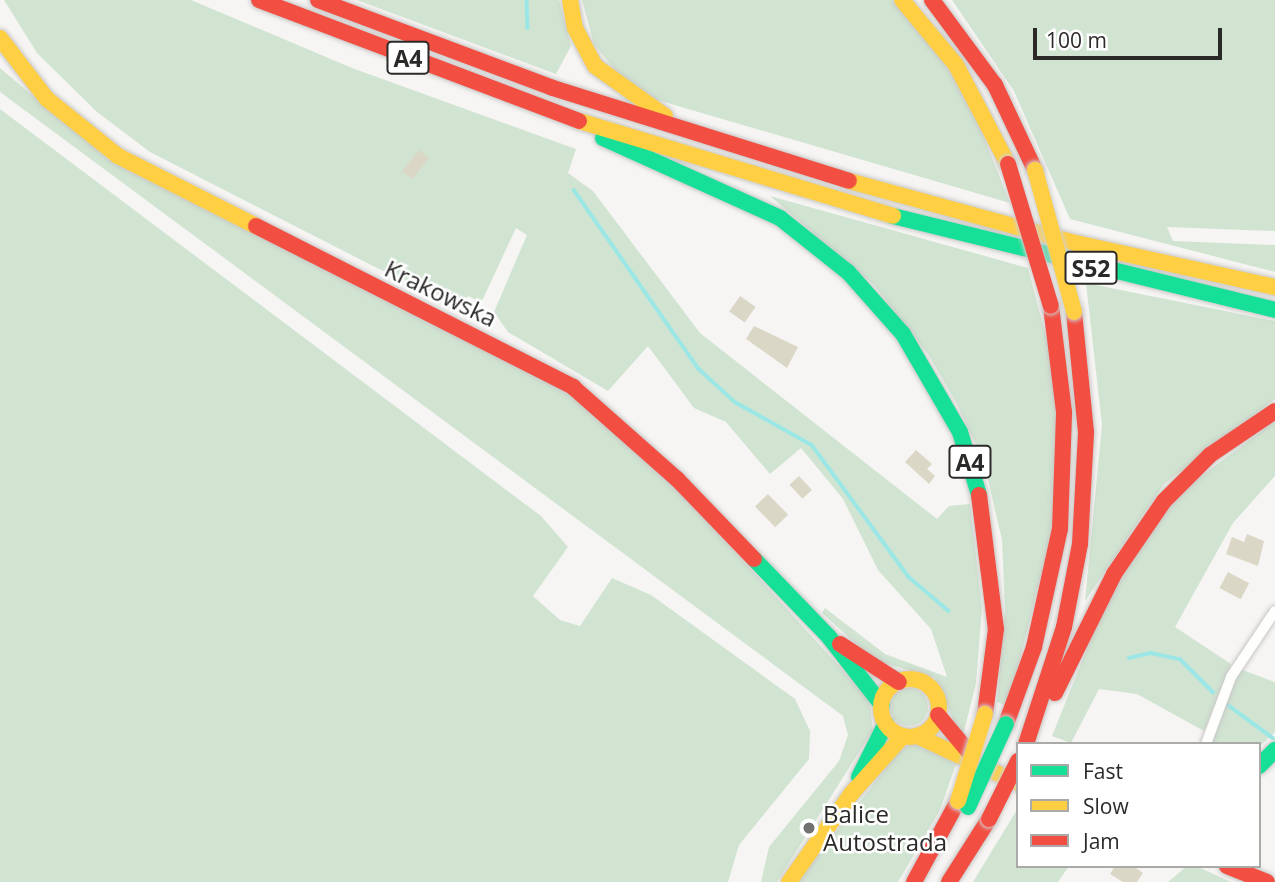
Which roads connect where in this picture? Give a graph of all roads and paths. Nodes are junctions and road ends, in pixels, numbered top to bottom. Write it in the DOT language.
graph roads {
  1 [pos="259,0"];
  2 [pos="318,0"];
  3 [pos="570,0"];
  4 [pos="902,0"];
  5 [pos="932,0"];
  6 [pos="0,38"];
  7 [pos="559,114"];
  8 [pos="703,138"];
  9 [pos="1275,287"];
  10 [pos="1275,310"];
  11 [pos="1275,411"];
  12 [pos="1275,611"];
  13 [pos="829,637"];
  14 [pos="899,682"];
  15 [pos="882,705"];
  16 [pos="938,715"];
  17 [pos="886,723"];
  18 [pos="910,736"];
  19 [pos="1027,740"];
  20 [pos="1207,742"];
  21 [pos="1275,750"];
  22 [pos="977,761"];
  23 [pos="1261,763"];
  24 [pos="1016,765"];
  25 [pos="1016,782"];
  26 [pos="850,794"];
  27 [pos="963,804"];
  28 [pos="1232,868"];
  29 [pos="789,882"];
  30 [pos="914,882"];
  31 [pos="926,882"];
  32 [pos="949,882"];
  33 [pos="1267,882"];
  1 -- 7 [label="main road, A4"];
  2 -- 8 [label="main road"];
  3 -- 8 [label="main road"];
  4 -- 27 [label="main road, bridge"];
  5 -- 19 [label="main road, bridge"];
  6 -- 13 [label="main road, Krakowska"];
  7 -- 10 [label="main road, S52"];
  7 -- 27 [label="main road, A4, bridge"];
  8 -- 9 [label="main road, S52"];
  11 -- 19 [label="main road"];
  12 -- 20 [label="street"];
  13 -- 14 [label="main road, Krakowska"];
  13 -- 15 [label="main road, Krakowska"];
  14 -- 15 [label="main road"];
  14 -- 16 [label="main road"];
  15 -- 17 [label="main road"];
  16 -- 18 [label="main road"];
  16 -- 22 [label="main road"];
  17 -- 18 [label="main road"];
  17 -- 26 [label="main road"];
  18 -- 22 [label="main road"];
  18 -- 26 [label="main road"];
  21 -- 23 [label="main road"];
  22 -- 25 [label="main road"];
  24 -- 32 [label="main road, bridge"];
  26 -- 29 [label="main road"];
  27 -- 30 [label="main road, A4"];
  27 -- 31 [label="main road"];
  28 -- 33 [label="main road"];
}
